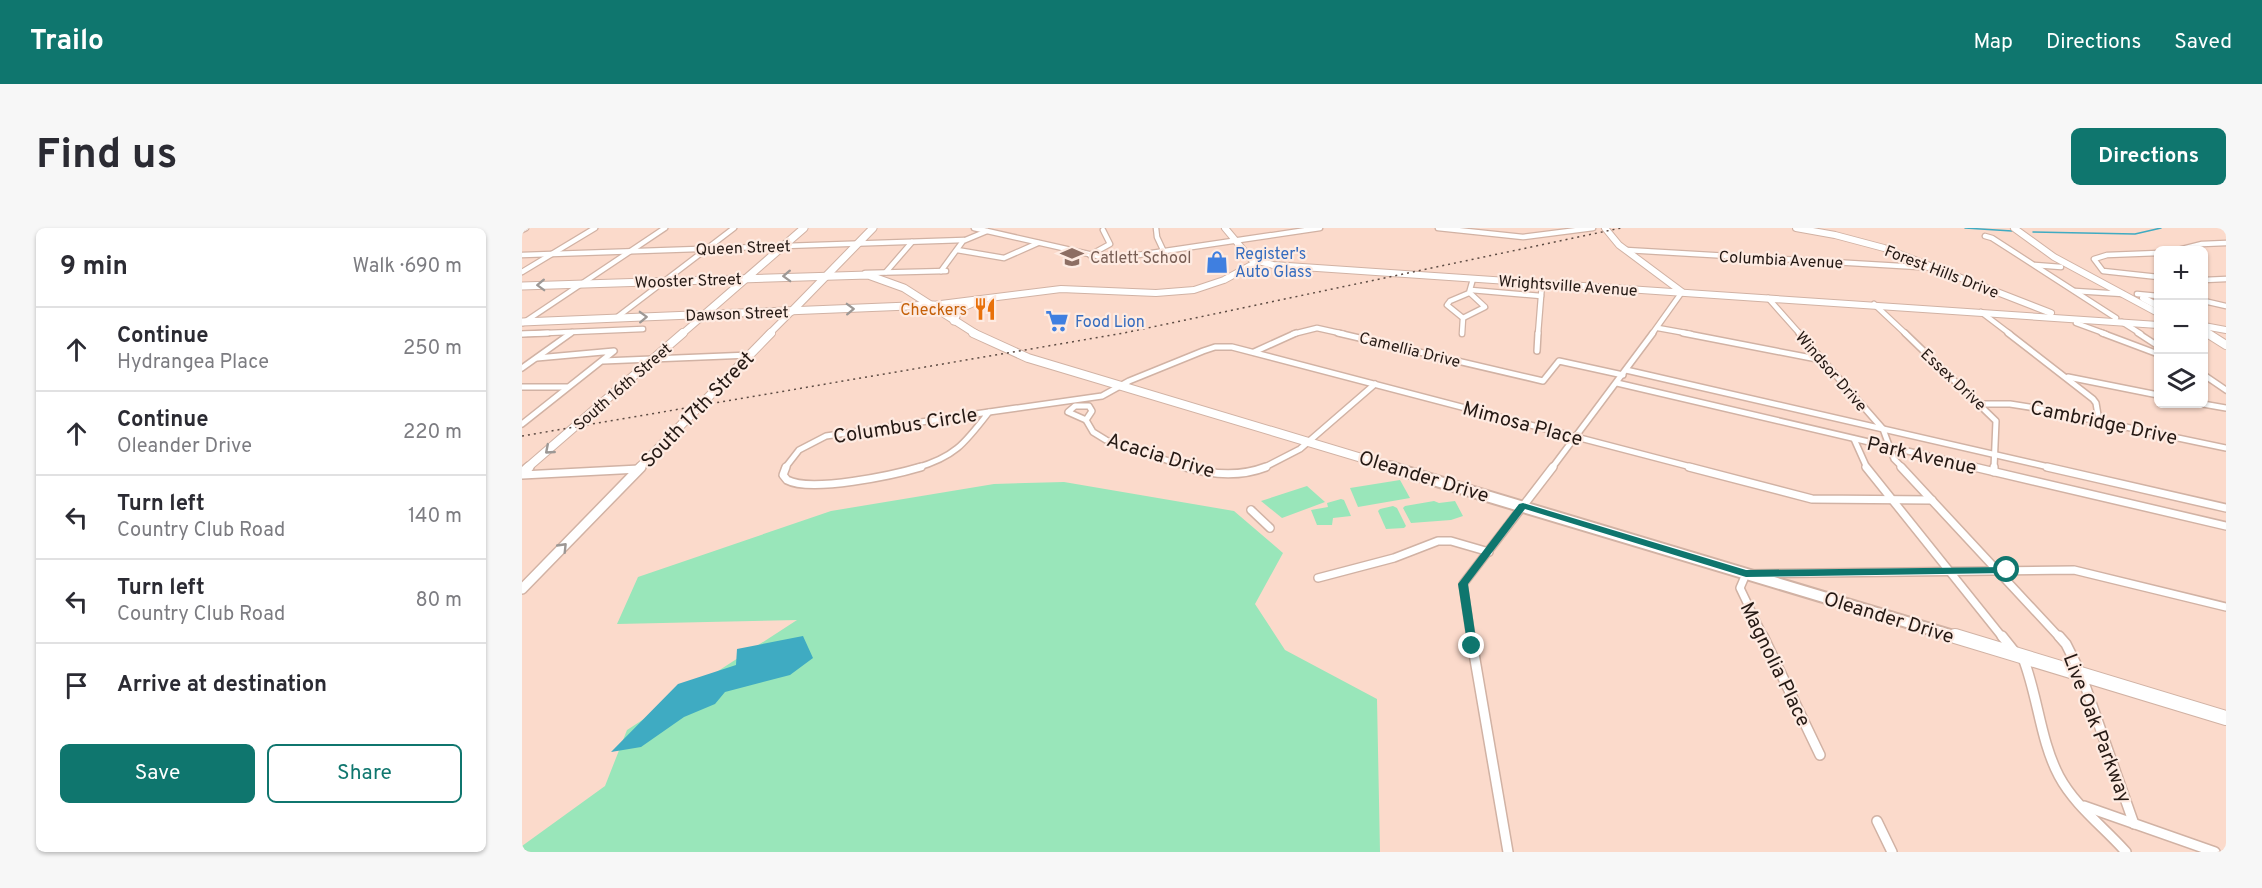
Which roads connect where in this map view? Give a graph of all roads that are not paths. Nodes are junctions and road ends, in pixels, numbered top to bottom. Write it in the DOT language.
graph roads {
  1 [pos="595,228"];
  2 [pos="665,228"];
  3 [pos="734,228"];
  4 [pos="804,228"];
  5 [pos="873,228"];
  6 [pos="974,228"];
  7 [pos="1005,228"];
  8 [pos="1156,228"];
  9 [pos="1225,228"];
  10 [pos="1288,228"];
  11 [pos="1320,228"];
  12 [pos="1438,228"];
  13 [pos="1495,228"];
  14 [pos="1593,228"];
  15 [pos="1605,228"];
  16 [pos="1796,228"];
  17 [pos="2014,228"];
  18 [pos="2021,228"];
  19 [pos="1097,229"];
  20 [pos="1104,229"];
  21 [pos="987,231"];
  22 [pos="996,233"];
  23 [pos="1294,233"];
  24 [pos="1492,234"];
  25 [pos="1985,236"];
  26 [pos="964,240"];
  27 [pos="1235,241"];
  28 [pos="912,242"];
  29 [pos="858,243"];
  30 [pos="1038,243"];
  31 [pos="2226,243"];
  32 [pos="783,246"];
  33 [pos="2194,246"];
  34 [pos="707,248"];
  35 [pos="957,249"];
  36 [pos="1626,250"];
  37 [pos="631,251"];
  38 [pos="1164,252"];
  39 [pos="2154,253"];
  40 [pos="552,254"];
  41 [pos="522,255"];
  42 [pos="1090,255"];
  43 [pos="1257,262"];
  44 [pos="2033,264"];
  45 [pos="2061,267"];
  46 [pos="1937,268"];
  47 [pos="522,272"];
  48 [pos="853,274"];
  49 [pos="828,275"];
  50 [pos="878,276"];
  51 [pos="887,276"];
  52 [pos="747,277"];
  53 [pos="2154,277"];
  54 [pos="1473,279"];
  55 [pos="2208,280"];
  56 [pos="664,281"];
  57 [pos="2226,282"];
  58 [pos="581,284"];
  59 [pos="1542,284"];
  60 [pos="522,286"];
  61 [pos="1471,290"];
  62 [pos="2073,291"];
  63 [pos="1682,292"];
  64 [pos="2123,294"];
  65 [pos="2137,294"];
  66 [pos="1541,296"];
  67 [pos="2154,296"];
  68 [pos="918,297"];
  69 [pos="1768,298"];
  70 [pos="977,301"];
  71 [pos="2208,302"];
  72 [pos="931,304"];
  73 [pos="1874,304"];
  74 [pos="2154,304"];
  75 [pos="2226,306"];
  76 [pos="893,308"];
  77 [pos="1927,308"];
  78 [pos="792,311"];
  79 [pos="1981,312"];
  80 [pos="2051,313"];
  81 [pos="2154,313"];
  82 [pos="704,315"];
  83 [pos="616,318"];
  84 [pos="1463,318"];
  85 [pos="951,319"];
  86 [pos="2154,319"];
  87 [pos="2119,320"];
  88 [pos="523,322"];
  89 [pos="2076,323"];
  90 [pos="1658,328"];
  91 [pos="643,329"];
  92 [pos="2208,330"];
  93 [pos="572,332"];
  94 [pos="2208,332"];
  95 [pos="2226,332"];
  96 [pos="522,334"];
  97 [pos="530,334"];
  98 [pos="1462,334"];
  99 [pos="522,339"];
  100 [pos="2208,340"];
  101 [pos="2154,343"];
  102 [pos="2226,345"];
  103 [pos="1537,351"];
  104 [pos="2226,351"];
  105 [pos="1254,352"];
  106 [pos="2154,352"];
  107 [pos="750,355"];
  108 [pos="537,358"];
  109 [pos="653,359"];
  110 [pos="1822,360"];
  111 [pos="601,361"];
  112 [pos="1559,361"];
  113 [pos="522,368"];
  114 [pos="1625,372"];
  115 [pos="2066,377"];
  116 [pos="2208,378"];
  117 [pos="1617,383"];
  118 [pos="1375,384"];
  119 [pos="1122,386"];
  120 [pos="522,387"];
  121 [pos="568,387"];
  122 [pos="2226,390"];
  123 [pos="2154,394"];
  124 [pos="1982,404"];
  125 [pos="2208,405"];
  126 [pos="2226,408"];
  127 [pos="989,412"];
  128 [pos="534,414"];
  129 [pos="522,415"];
  130 [pos="1086,420"];
  131 [pos="2099,421"];
  132 [pos="522,424"];
  133 [pos="1883,429"];
  134 [pos="1575,437"];
  135 [pos="1854,439"];
  136 [pos="1308,442"];
  137 [pos="1890,447"];
  138 [pos="2226,448"];
  139 [pos="1996,455"];
  140 [pos="639,469"];
  141 [pos="1994,472"];
  142 [pos="522,474"];
  143 [pos="1932,500"];
  144 [pos="1892,501"];
  145 [pos="1523,506"];
  146 [pos="2226,508"];
  147 [pos="1251,510"];
  148 [pos="2226,526"];
  149 [pos="1270,528"];
  150 [pos="1489,552"];
  151 [pos="1995,569"];
  152 [pos="1949,571"];
  153 [pos="1746,574"];
  154 [pos="1318,578"];
  155 [pos="522,589"];
  156 [pos="2226,607"];
  157 [pos="2020,656"];
  158 [pos="2081,674"];
  159 [pos="2226,718"];
  160 [pos="1820,755"];
  161 [pos="2082,806"];
  162 [pos="1878,821"];
  163 [pos="2134,824"];
  164 [pos="1508,852"];
  165 [pos="1892,852"];
  166 [pos="2126,852"];
  167 [pos="2216,852"];
  1 -- 40 [label="street"];
  2 -- 37 [label="street"];
  3 -- 34 [label="street"];
  4 -- 32 [label="main road, South 16th Street"];
  5 -- 29 [label="main road, South 17th Street"];
  6 -- 21 [label="street"];
  7 -- 22 [label="street"];
  8 -- 38 [label="street"];
  9 -- 27 [label="street"];
  10 -- 23 [label="street"];
  11 -- 23 [label="street"];
  12 -- 24 [label="street"];
  13 -- 24 [label="street"];
  14 -- 24 [label="street"];
  15 -- 36 [label="street"];
  16 -- 46 [label="street, Forest Hills Drive"];
  17 -- 64 [label="street"];
  18 -- 65 [label="street"];
  19 -- 20 [label="street"];
  20 -- 42 [label="street"];
  21 -- 22 [label="street"];
  21 -- 26 [label="street"];
  22 -- 30 [label="street"];
  23 -- 27 [label="street"];
  25 -- 44 [label="street"];
  26 -- 28 [label="street, Queen Street"];
  26 -- 35 [label="street"];
  27 -- 38 [label="street"];
  27 -- 43 [label="street"];
  28 -- 29 [label="street, Queen Street"];
  28 -- 51 [label="street"];
  29 -- 32 [label="street, Queen Street"];
  29 -- 49 [label="main road, South 17th Street"];
  30 -- 35 [label="street"];
  30 -- 42 [label="street"];
  31 -- 33 [label="street"];
  32 -- 34 [label="street, Queen Street"];
  32 -- 52 [label="main road, South 16th Street"];
  34 -- 37 [label="street, Queen Street"];
  34 -- 56 [label="street"];
  35 -- 51 [label="street, Wooster Street"];
  36 -- 46 [label="street, Columbia Avenue"];
  36 -- 63 [label="street"];
  37 -- 40 [label="street, Queen Street"];
  37 -- 58 [label="street"];
  38 -- 42 [label="street"];
  39 -- 53 [label="street"];
  40 -- 41 [label="street, Queen Street"];
  40 -- 47 [label="street"];
  43 -- 54 [label="street, Wrightsville Avenue"];
  43 -- 70 [label="street, Dawson Street"];
  44 -- 45 [label="street"];
  44 -- 62 [label="street"];
  46 -- 80 [label="street, Forest Hills Drive"];
  48 -- 49 [label="main road, Wooster Street"];
  48 -- 50 [label="main road, Wooster Street"];
  48 -- 51 [label="street, Wooster Street"];
  49 -- 52 [label="main road, Wooster Street, one-way"];
  49 -- 78 [label="main road, South 17th Street"];
  50 -- 51 [label="main road, Oleander Drive"];
  51 -- 68 [label="main road, Oleander Drive"];
  52 -- 56 [label="main road, Wooster Street"];
  52 -- 82 [label="main road, South 16th Street"];
  54 -- 59 [label="street, Wrightsville Avenue"];
  54 -- 61 [label="street"];
  55 -- 57 [label="street"];
  56 -- 58 [label="main road, Wooster Street"];
  56 -- 83 [label="street"];
  58 -- 60 [label="main road, Wooster Street, one-way"];
  58 -- 88 [label="street"];
  59 -- 63 [label="street, Wrightsville Avenue"];
  59 -- 66 [label="street"];
  61 -- 66 [label="street"];
  61 -- 84 [label="street"];
  61 -- 84 [label="street"];
  62 -- 64 [label="street"];
  62 -- 87 [label="street"];
  63 -- 69 [label="street, Wrightsville Avenue"];
  63 -- 90 [label="street"];
  64 -- 81 [label="street"];
  65 -- 67 [label="street"];
  65 -- 74 [label="street"];
  66 -- 103 [label="street"];
  68 -- 72 [label="main road, Oleander Drive"];
  68 -- 76 [label="main road"];
  69 -- 73 [label="street, Wrightsville Avenue"];
  69 -- 110 [label="street, Windsor Drive"];
  70 -- 72 [label="street, Dawson Street"];
  70 -- 85 [label="main road"];
  71 -- 75 [label="street"];
  72 -- 76 [label="main road, Dawson Street"];
  72 -- 85 [label="main road, Oleander Drive"];
  73 -- 77 [label="street, Wrightsville Avenue"];
  73 -- 124 [label="street, Essex Drive"];
  78 -- 76 [label="main road, Dawson Street, one-way"];
  76 -- 85 [label="main road"];
  77 -- 79 [label="street, Wrightsville Avenue"];
  77 -- 80 [label="street, Wrightsville Avenue"];
  78 -- 82 [label="main road, Dawson Street"];
  78 -- 107 [label="street, South 17th Street"];
  79 -- 87 [label="street, Wrightsville Avenue"];
  79 -- 115 [label="street"];
  80 -- 87 [label="street, Wrightsville Avenue"];
  83 -- 82 [label="main road, Dawson Street, one-way"];
  82 -- 109 [label="street, South 16th Street"];
  83 -- 88 [label="main road, Dawson Street"];
  84 -- 98 [label="street"];
  85 -- 119 [label="main road, Oleander Drive"];
  86 -- 87 [label="street, Wrightsville Avenue"];
  87 -- 101 [label="street"];
  89 -- 106 [label="street"];
  90 -- 110 [label="street"];
  90 -- 114 [label="street"];
  91 -- 93 [label="street"];
  92 -- 95 [label="street"];
  93 -- 97 [label="street"];
  93 -- 108 [label="street"];
  94 -- 102 [label="street"];
  96 -- 97 [label="street"];
  97 -- 99 [label="street"];
  100 -- 104 [label="street"];
  105 -- 112 [label="street, Camellia Drive"];
  105 -- 118 [label="street, Mimosa Place"];
  105 -- 119 [label="street, Mimosa Place"];
  107 -- 109 [label="street"];
  107 -- 140 [label="street, South 17th Street"];
  108 -- 111 [label="street, South 16th Street"];
  108 -- 113 [label="street"];
  109 -- 111 [label="street"];
  109 -- 142 [label="street, South 16th Street, one-way"];
  110 -- 133 [label="street, Windsor Drive"];
  111 -- 121 [label="street, South 16th Street"];
  112 -- 114 [label="street, Park Avenue"];
  114 -- 117 [label="street"];
  114 -- 133 [label="street, Park Avenue"];
  115 -- 123 [label="street"];
  115 -- 131 [label="street"];
  116 -- 122 [label="street"];
  117 -- 134 [label="street"];
  117 -- 135 [label="street, Park Avenue"];
  118 -- 134 [label="street, Mimosa Place"];
  118 -- 136 [label="street, Acacia Drive"];
  119 -- 127 [label="street, Columbus Circle"];
  119 -- 136 [label="main road, Oleander Drive"];
  120 -- 121 [label="street"];
  121 -- 128 [label="street, South 16th Street"];
  124 -- 131 [label="street, Cambridge Drive"];
  124 -- 139 [label="street, Essex Drive"];
  125 -- 126 [label="street"];
  127 -- 127 [label="street, Columbus Circle"];
  128 -- 129 [label="street"];
  128 -- 132 [label="street, South 16th Street"];
  130 -- 136 [label="street, Acacia Drive"];
  131 -- 138 [label="street, Cambridge Drive"];
  133 -- 137 [label="street, Windsor Drive"];
  133 -- 139 [label="street, Park Avenue"];
  134 -- 144 [label="street, Mimosa Place"];
  134 -- 145 [label="street"];
  135 -- 137 [label="street, Park Avenue"];
  135 -- 144 [label="street"];
  136 -- 145 [label="main road, Oleander Drive"];
  137 -- 141 [label="street, Park Avenue"];
  137 -- 143 [label="street, Live Oak Parkway"];
  139 -- 141 [label="street, Essex Drive"];
  139 -- 146 [label="street, Park Avenue"];
  140 -- 142 [label="street"];
  155 -- 140 [label="street, South 17th Street, one-way"];
  141 -- 148 [label="street, Park Avenue"];
  143 -- 144 [label="street, Mimosa Place"];
  143 -- 151 [label="street, Live Oak Parkway"];
  144 -- 152 [label="street"];
  145 -- 150 [label="street"];
  145 -- 153 [label="main road, Oleander Drive"];
  147 -- 149 [label="street"];
  150 -- 154 [label="street"];
  150 -- 164 [label="street"];
  151 -- 152 [label="street"];
  151 -- 156 [label="street"];
  151 -- 158 [label="street, Live Oak Parkway"];
  152 -- 153 [label="street"];
  152 -- 157 [label="street"];
  153 -- 157 [label="main road, Oleander Drive"];
  153 -- 160 [label="street, Magnolia Place"];
  157 -- 158 [label="main road, Oleander Drive"];
  157 -- 161 [label="street"];
  158 -- 159 [label="main road, Oleander Drive"];
  158 -- 163 [label="street, Live Oak Parkway"];
  161 -- 163 [label="street"];
  161 -- 166 [label="street"];
  162 -- 165 [label="street"];
  163 -- 167 [label="street"];
}
